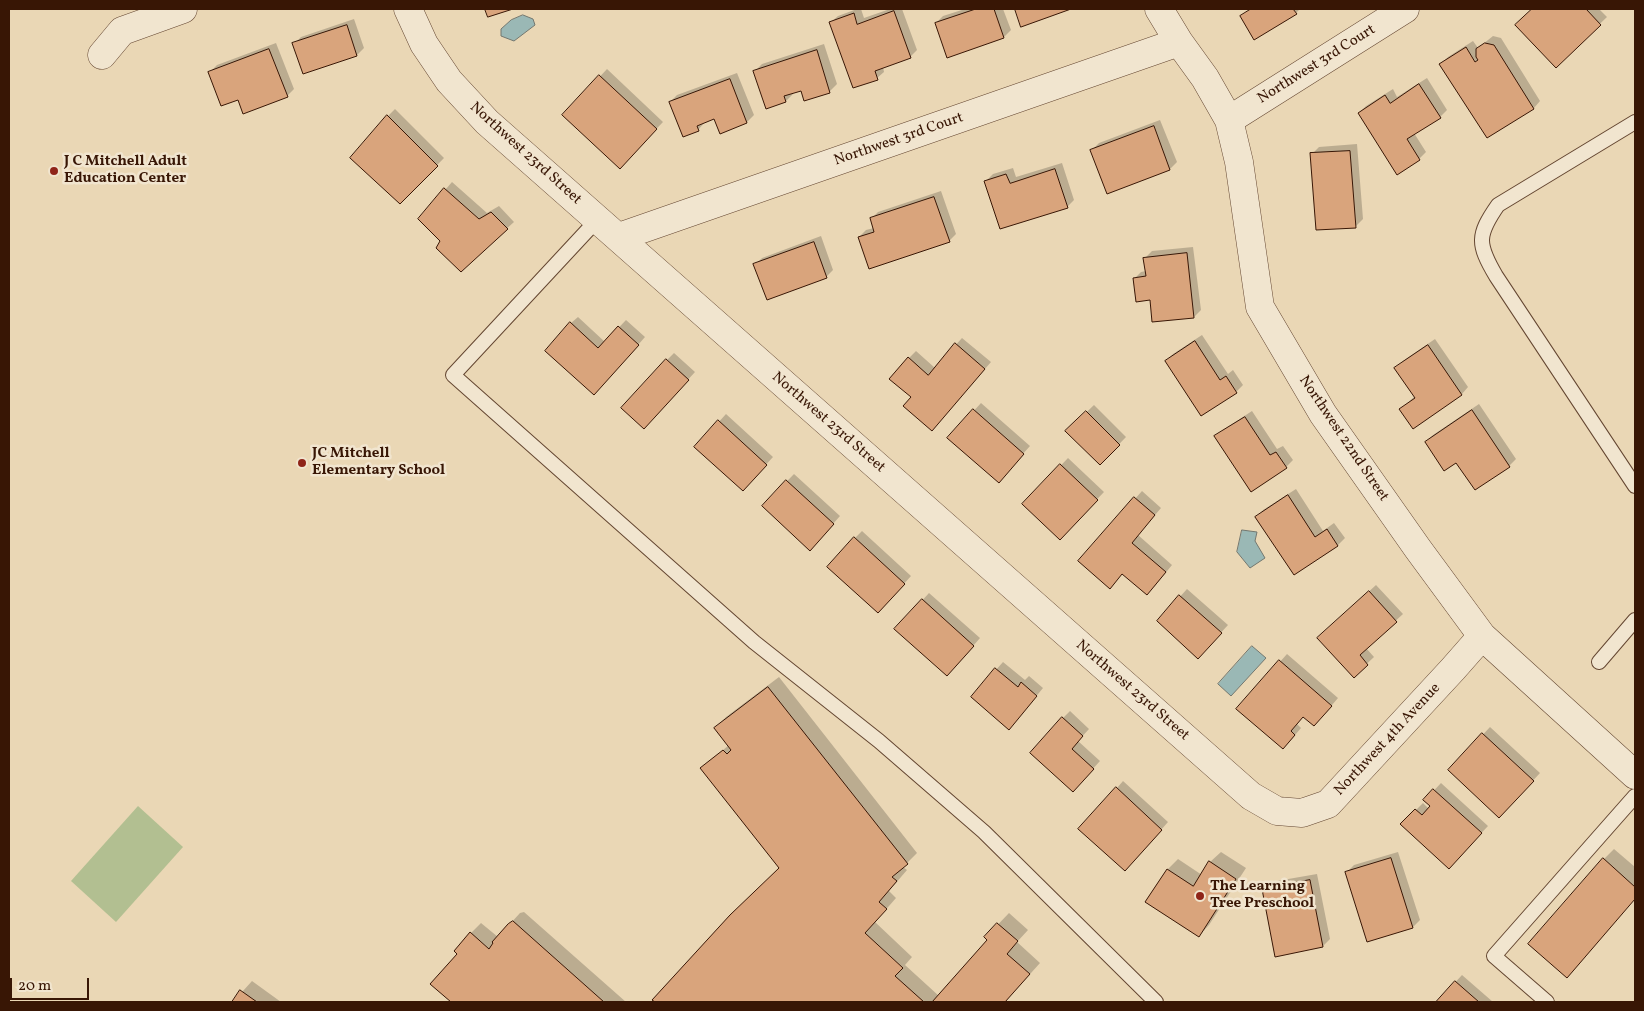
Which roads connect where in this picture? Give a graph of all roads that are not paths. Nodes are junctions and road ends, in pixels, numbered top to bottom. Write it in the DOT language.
graph roads {
  1 [pos="183,9"];
  2 [pos="408,9"];
  3 [pos="1159,9"];
  4 [pos="1405,9"];
  5 [pos="1179,42"];
  6 [pos="102,55"];
  7 [pos="1229,120"];
  8 [pos="1635,122"];
  9 [pos="598,219"];
  10 [pos="619,237"];
  11 [pos="1635,486"];
  12 [pos="1635,620"];
  13 [pos="1482,636"];
  14 [pos="1599,662"];
  15 [pos="1635,775"];
  16 [pos="1635,796"];
  17 [pos="1277,811"];
  18 [pos="1156,1002"];
  19 [pos="1547,1002"];
  1 -- 6 [label="street"];
  2 -- 9 [label="street, Northwest 23rd Street"];
  3 -- 5 [label="street, Northwest 22nd Street"];
  4 -- 7 [label="street, Northwest 3rd Court"];
  5 -- 7 [label="street, Northwest 22nd Street"];
  5 -- 10 [label="street, Northwest 3rd Court"];
  7 -- 13 [label="street, Northwest 22nd Street"];
  8 -- 11 [label="lane"];
  9 -- 10 [label="street, Northwest 23rd Street"];
  9 -- 18 [label="lane"];
  10 -- 17 [label="street, Northwest 23rd Street"];
  12 -- 14 [label="lane"];
  13 -- 15 [label="street, Northwest 22nd Street"];
  13 -- 17 [label="street, Northwest 4th Avenue"];
  16 -- 19 [label="lane"];
}
